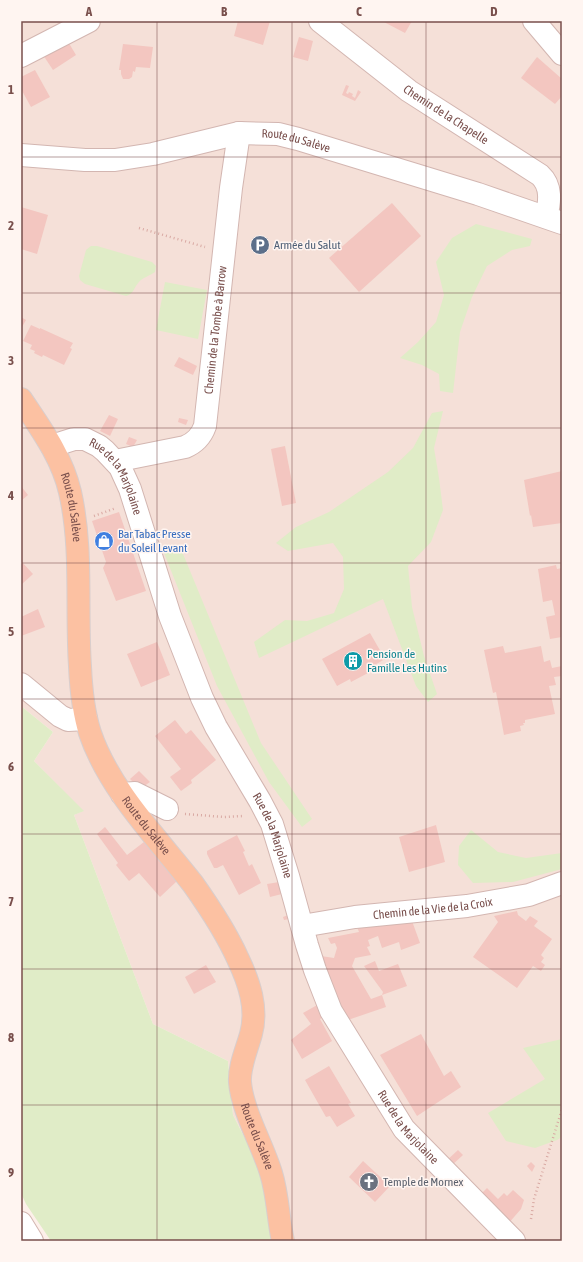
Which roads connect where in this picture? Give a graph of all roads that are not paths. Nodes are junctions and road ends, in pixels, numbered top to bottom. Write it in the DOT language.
graph roads {
  1 [pos="89,21"];
  2 [pos="320,21"];
  3 [pos="534,21"];
  4 [pos="562,54"];
  5 [pos="21,56"];
  6 [pos="239,133"];
  7 [pos="21,155"];
  8 [pos="554,220"];
  9 [pos="21,399"];
  10 [pos="52,446"];
  11 [pos="115,461"];
  12 [pos="21,684"];
  13 [pos="86,718"];
  14 [pos="122,794"];
  15 [pos="167,809"];
  16 [pos="562,883"];
  17 [pos="302,926"];
  18 [pos="21,1223"];
  19 [pos="32,1241"];
  20 [pos="283,1241"];
  21 [pos="514,1241"];
  1 -- 5 [label="street"];
  2 -- 8 [label="street, Chemin de la Chapelle"];
  3 -- 4 [label="street"];
  6 -- 7 [label="street, Route du Salève"];
  6 -- 8 [label="street, Route du Salève"];
  6 -- 11 [label="street, Chemin de la Tombe à Barrow"];
  9 -- 10 [label="main road, Route du Salève"];
  10 -- 11 [label="street, Rue de la Marjolaine"];
  10 -- 13 [label="main road, Route du Salève"];
  11 -- 17 [label="street, Rue de la Marjolaine"];
  12 -- 13 [label="street"];
  13 -- 14 [label="main road, Route du Salève"];
  14 -- 15 [label="street"];
  14 -- 20 [label="main road, Route du Salève"];
  16 -- 17 [label="street, Chemin de la Vie de la Croix"];
  17 -- 21 [label="street, Rue de la Marjolaine"];
  18 -- 19 [label="street"];
}
